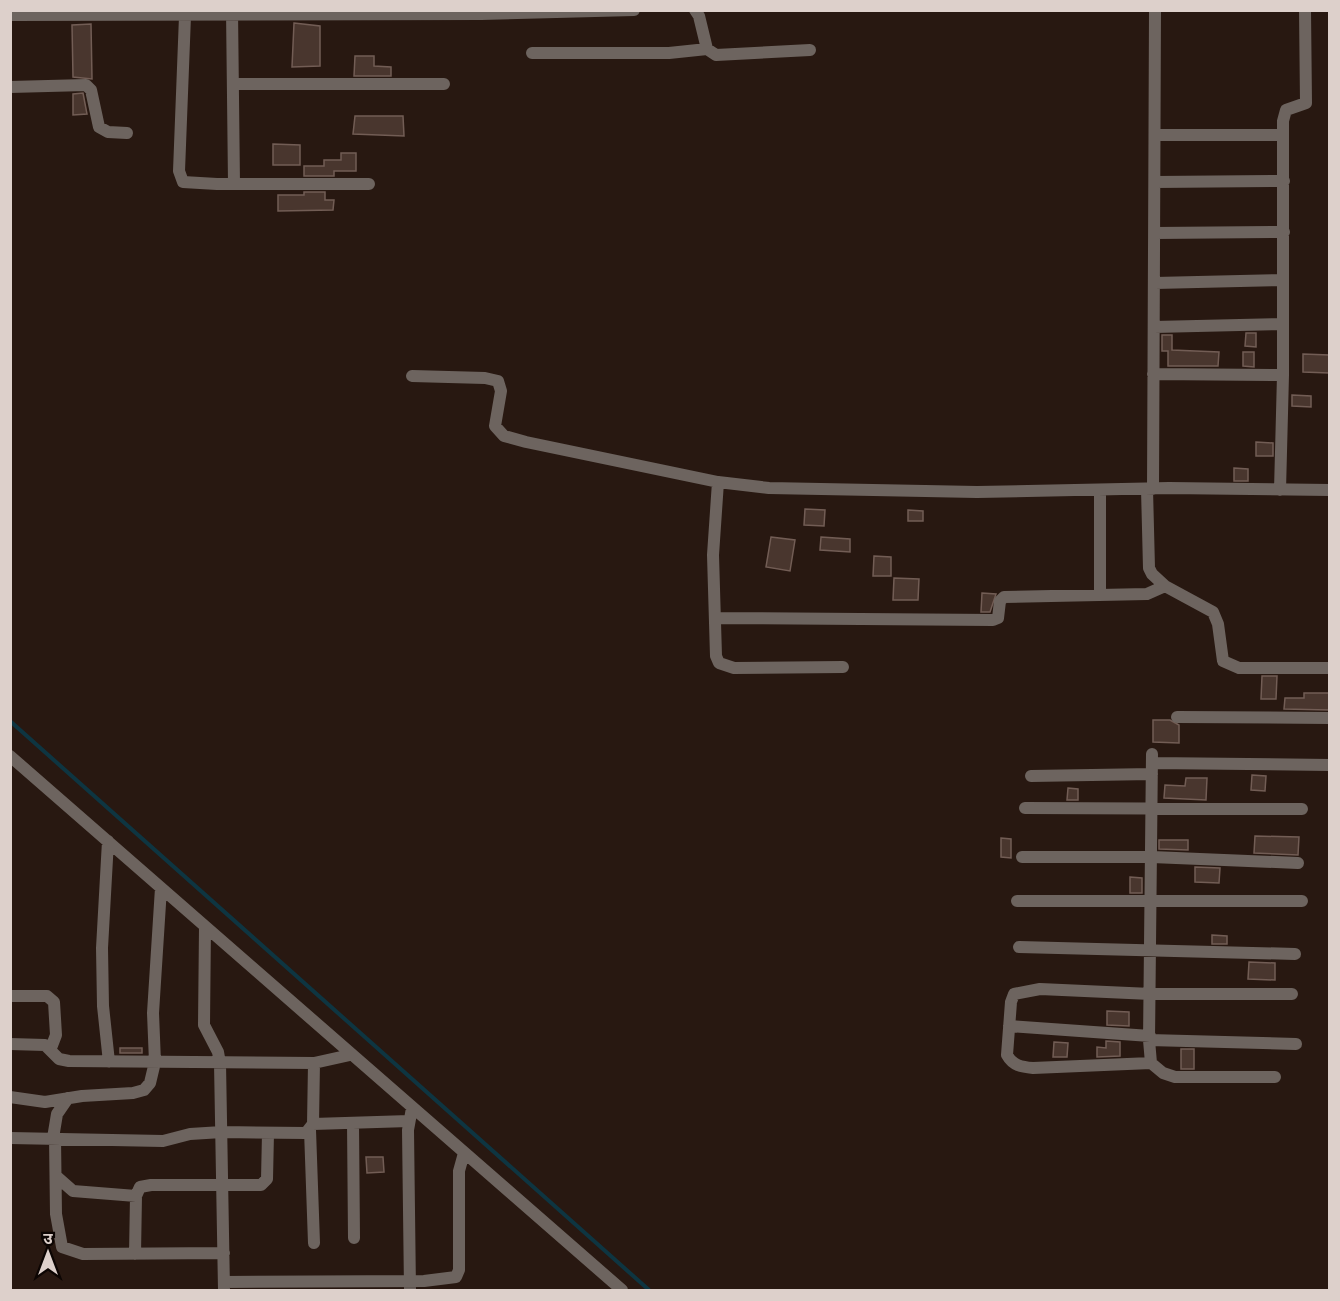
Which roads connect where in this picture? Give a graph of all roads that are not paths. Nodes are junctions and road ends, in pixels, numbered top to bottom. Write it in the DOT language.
graph roads {
  1 [pos="634,10"];
  2 [pos="695,10"];
  3 [pos="1155,10"];
  4 [pos="1305,10"];
  5 [pos="615,11"];
  6 [pos="541,12"];
  7 [pos="39,13"];
  8 [pos="232,13"];
  9 [pos="10,15"];
  10 [pos="185,16"];
  11 [pos="707,49"];
  12 [pos="810,50"];
  13 [pos="532,53"];
  14 [pos="234,84"];
  15 [pos="444,84"];
  16 [pos="10,87"];
  17 [pos="127,133"];
  18 [pos="1155,135"];
  19 [pos="1283,135"];
  20 [pos="1284,181"];
  21 [pos="1155,182"];
  22 [pos="369,183"];
  23 [pos="234,184"];
  24 [pos="1284,232"];
  25 [pos="1155,233"];
  26 [pos="1282,280"];
  27 [pos="1155,283"];
  28 [pos="1282,324"];
  29 [pos="1154,327"];
  30 [pos="1152,374"];
  31 [pos="1283,375"];
  32 [pos="412,376"];
  33 [pos="718,482"];
  34 [pos="1150,489"];
  35 [pos="1100,490"];
  36 [pos="1280,490"];
  37 [pos="1329,490"];
  38 [pos="1165,586"];
  39 [pos="1100,595"];
  40 [pos="715,618"];
  41 [pos="843,667"];
  42 [pos="1329,668"];
  43 [pos="1177,717"];
  44 [pos="1329,718"];
  45 [pos="10,756"];
  46 [pos="1152,764"];
  47 [pos="1329,765"];
  48 [pos="1031,776"];
  49 [pos="1025,808"];
  50 [pos="1302,809"];
  51 [pos="1152,810"];
  52 [pos="108,842"];
  53 [pos="1022,857"];
  54 [pos="1152,857"];
  55 [pos="1298,863"];
  56 [pos="161,888"];
  57 [pos="1017,901"];
  58 [pos="1302,901"];
  59 [pos="1152,903"];
  60 [pos="205,927"];
  61 [pos="1019,947"];
  62 [pos="1151,951"];
  63 [pos="1295,954"];
  64 [pos="1151,994"];
  65 [pos="1292,994"];
  66 [pos="10,996"];
  67 [pos="1009,1026"];
  68 [pos="1149,1038"];
  69 [pos="10,1044"];
  70 [pos="1296,1044"];
  71 [pos="51,1048"];
  72 [pos="350,1054"];
  73 [pos="109,1062"];
  74 [pos="155,1062"];
  75 [pos="220,1063"];
  76 [pos="314,1063"];
  77 [pos="1151,1063"];
  78 [pos="1275,1077"];
  79 [pos="10,1097"];
  80 [pos="68,1098"];
  81 [pos="412,1108"];
  82 [pos="409,1122"];
  83 [pos="353,1123"];
  84 [pos="312,1127"];
  85 [pos="222,1132"];
  86 [pos="268,1133"];
  87 [pos="10,1138"];
  88 [pos="54,1138"];
  89 [pos="464,1153"];
  90 [pos="56,1176"];
  91 [pos="223,1186"];
  92 [pos="136,1196"];
  93 [pos="354,1238"];
  94 [pos="314,1243"];
  95 [pos="224,1253"];
  96 [pos="135,1254"];
  97 [pos="224,1286"];
  98 [pos="410,1286"];
  99 [pos="622,1290"];
  1 -- 5 [label="street"];
  2 -- 11 [label="street"];
  3 -- 18 [label="street"];
  4 -- 19 [label="street"];
  5 -- 6 [label="street"];
  6 -- 8 [label="street"];
  7 -- 9 [label="street"];
  7 -- 10 [label="street"];
  8 -- 10 [label="street"];
  8 -- 14 [label="street"];
  10 -- 23 [label="street"];
  11 -- 12 [label="street"];
  11 -- 13 [label="street"];
  14 -- 15 [label="street"];
  14 -- 23 [label="street"];
  16 -- 17 [label="street"];
  18 -- 19 [label="street"];
  18 -- 21 [label="street"];
  19 -- 20 [label="street"];
  20 -- 21 [label="street"];
  20 -- 24 [label="street"];
  21 -- 25 [label="street"];
  22 -- 23 [label="street"];
  24 -- 25 [label="street"];
  24 -- 26 [label="street"];
  25 -- 27 [label="street"];
  26 -- 27 [label="street"];
  26 -- 28 [label="street"];
  27 -- 29 [label="street"];
  28 -- 29 [label="street"];
  28 -- 31 [label="street"];
  29 -- 30 [label="street"];
  30 -- 31 [label="street"];
  30 -- 34 [label="street"];
  31 -- 36 [label="street"];
  32 -- 33 [label="street"];
  33 -- 35 [label="street"];
  33 -- 40 [label="street"];
  34 -- 35 [label="street"];
  34 -- 36 [label="street"];
  34 -- 38 [label="street"];
  35 -- 39 [label="street"];
  36 -- 37 [label="street"];
  38 -- 39 [label="street"];
  38 -- 42 [label="street"];
  39 -- 40 [label="street"];
  40 -- 41 [label="street"];
  43 -- 44 [label="street"];
  45 -- 52 [label="street"];
  46 -- 47 [label="street"];
  46 -- 48 [label="street"];
  46 -- 51 [label="street"];
  49 -- 51 [label="street"];
  50 -- 51 [label="street"];
  51 -- 54 [label="street"];
  52 -- 56 [label="street"];
  52 -- 73 [label="street"];
  53 -- 54 [label="street"];
  54 -- 55 [label="street"];
  54 -- 59 [label="street"];
  56 -- 60 [label="street"];
  56 -- 74 [label="street"];
  57 -- 59 [label="street"];
  58 -- 59 [label="street"];
  59 -- 62 [label="street"];
  60 -- 72 [label="street"];
  60 -- 75 [label="street"];
  61 -- 62 [label="street"];
  62 -- 63 [label="street"];
  62 -- 64 [label="street"];
  64 -- 65 [label="street"];
  64 -- 67 [label="street"];
  64 -- 68 [label="street"];
  66 -- 71 [label="street"];
  67 -- 68 [label="street"];
  67 -- 77 [label="street"];
  68 -- 70 [label="street"];
  68 -- 77 [label="street"];
  69 -- 71 [label="street"];
  71 -- 73 [label="street"];
  72 -- 76 [label="street"];
  72 -- 81 [label="street"];
  73 -- 74 [label="street"];
  74 -- 75 [label="street"];
  74 -- 80 [label="street"];
  75 -- 76 [label="street"];
  75 -- 85 [label="street"];
  76 -- 84 [label="street"];
  77 -- 78 [label="street"];
  79 -- 80 [label="street"];
  80 -- 88 [label="street"];
  81 -- 82 [label="street"];
  81 -- 89 [label="street"];
  82 -- 83 [label="street"];
  82 -- 98 [label="street"];
  83 -- 84 [label="street"];
  83 -- 93 [label="street"];
  84 -- 86 [label="street"];
  84 -- 94 [label="street"];
  85 -- 86 [label="street"];
  85 -- 88 [label="street"];
  85 -- 91 [label="street"];
  86 -- 91 [label="street"];
  87 -- 88 [label="street"];
  88 -- 90 [label="street"];
  89 -- 98 [label="street"];
  89 -- 99 [label="street"];
  90 -- 92 [label="street"];
  90 -- 96 [label="street"];
  91 -- 92 [label="street"];
  91 -- 95 [label="street"];
  92 -- 96 [label="street"];
  95 -- 96 [label="street"];
  95 -- 97 [label="street"];
  97 -- 98 [label="street"];
}
